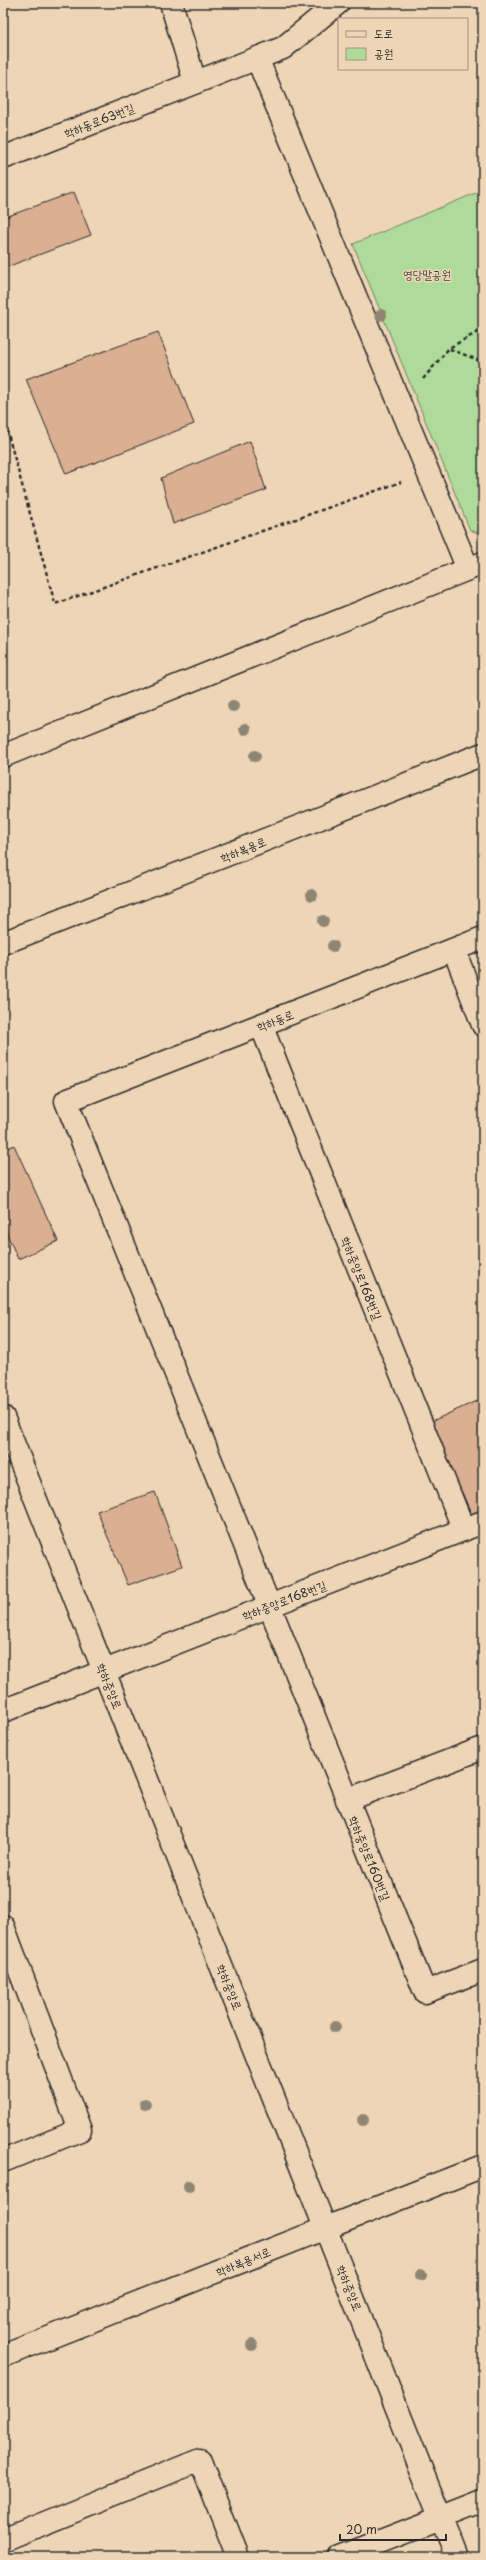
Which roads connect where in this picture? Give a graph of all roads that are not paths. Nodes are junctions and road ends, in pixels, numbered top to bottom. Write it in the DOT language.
graph roads {
  1 [pos="171,3"];
  2 [pos="338,3"];
  3 [pos="257,58"];
  4 [pos="195,82"];
  5 [pos="3,158"];
  6 [pos="475,566"];
  7 [pos="483,754"];
  8 [pos="3,756"];
  9 [pos="483,938"];
  10 [pos="3,943"];
  11 [pos="454,950"];
  12 [pos="483,1025"];
  13 [pos="261,1026"];
  14 [pos="3,1417"];
  15 [pos="473,1526"];
  16 [pos="269,1606"];
  17 [pos="104,1671"];
  18 [pos="3,1711"];
  19 [pos="483,1748"];
  20 [pos="347,1800"];
  21 [pos="4,1934"];
  22 [pos="483,1970"];
  23 [pos="3,2161"];
  24 [pos="483,2166"];
  25 [pos="326,2228"];
  26 [pos="3,2356"];
  27 [pos="483,2501"];
  28 [pos="441,2518"];
  29 [pos="3,2540"];
  30 [pos="238,2557"];
  31 [pos="340,2557"];
  32 [pos="456,2557"];
  1 -- 4 [label="street"];
  2 -- 3 [label="street, 학하동로63번길"];
  3 -- 4 [label="street, 학하동로63번길"];
  3 -- 6 [label="street"];
  4 -- 5 [label="street, 학하동로63번길"];
  6 -- 8 [label="street"];
  7 -- 10 [label="street, 학하복용로"];
  9 -- 11 [label="street, 학하동로"];
  11 -- 12 [label="street"];
  11 -- 13 [label="street, 학하동로"];
  13 -- 15 [label="street, 학하중앙로168번길"];
  13 -- 16 [label="street, 학하동로"];
  14 -- 17 [label="street, 학하중앙로"];
  15 -- 16 [label="street, 학하중앙로168번길"];
  16 -- 17 [label="street, 학하중앙로168번길"];
  16 -- 20 [label="street"];
  17 -- 18 [label="street, 학하중앙로168번길"];
  17 -- 25 [label="street, 학하중앙로"];
  19 -- 20 [label="street, 학하중앙로160번길"];
  20 -- 22 [label="street, 학하중앙로160번길"];
  21 -- 23 [label="street"];
  24 -- 25 [label="street, 학하복용서로"];
  25 -- 26 [label="street, 학하복용서로"];
  25 -- 28 [label="street, 학하중앙로"];
  27 -- 28 [label="street"];
  28 -- 31 [label="street"];
  28 -- 32 [label="street, 학하중앙로"];
  29 -- 30 [label="street"];
}
